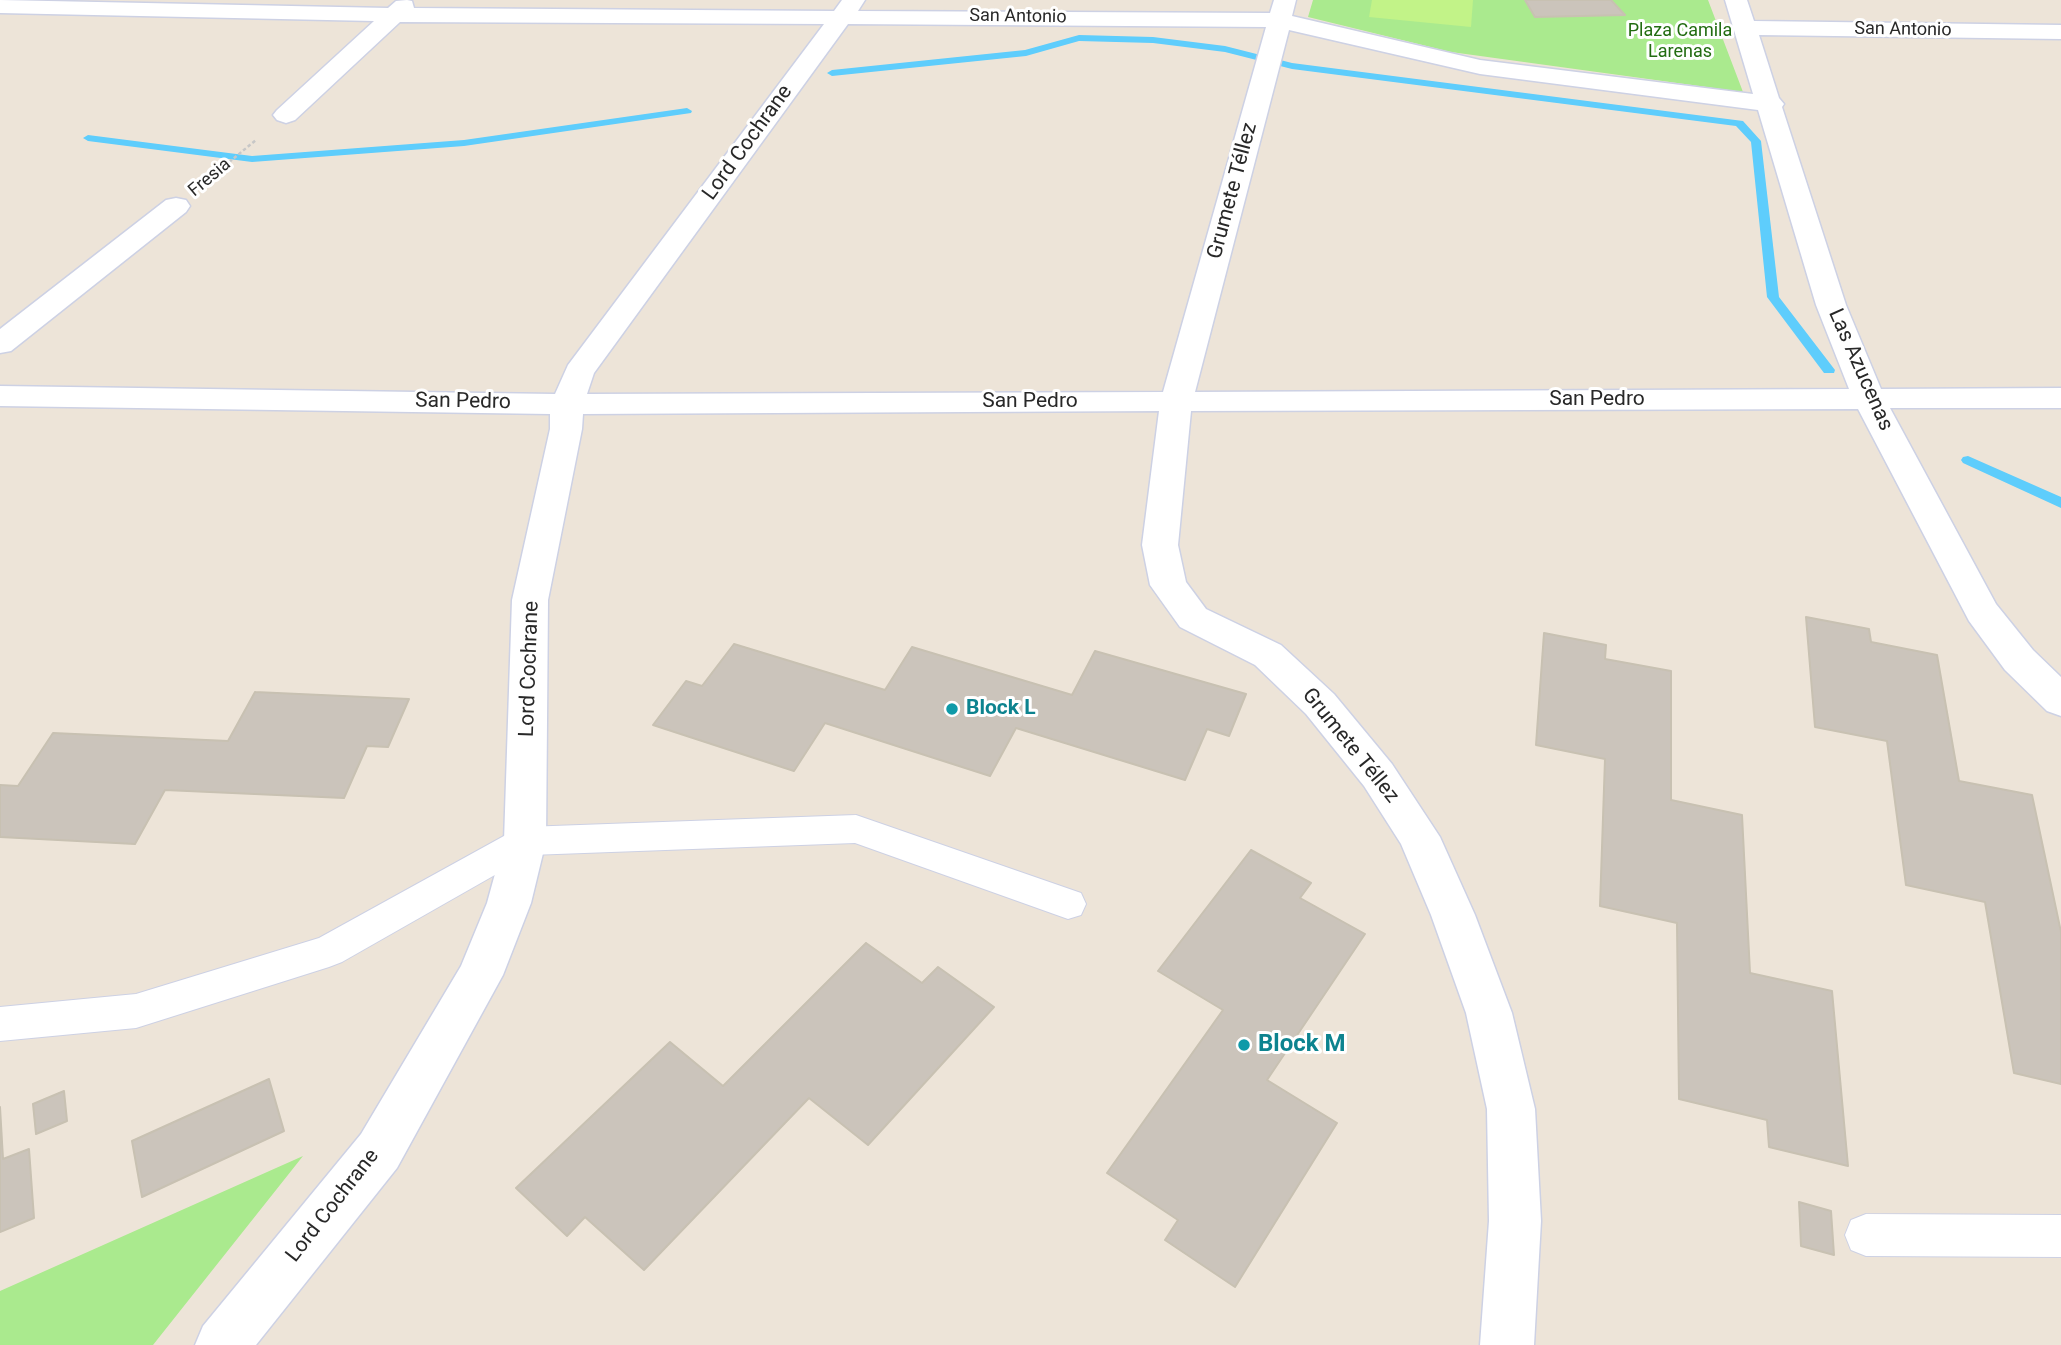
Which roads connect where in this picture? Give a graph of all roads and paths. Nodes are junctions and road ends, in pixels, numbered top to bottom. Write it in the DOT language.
graph roads {
  1 [pos="1736,0"];
  2 [pos="0,6"];
  3 [pos="403,7"];
  4 [pos="848,8"];
  5 [pos="1282,10"];
  6 [pos="1745,28"];
  7 [pos="2061,32"];
  8 [pos="1771,104"];
  9 [pos="286,115"];
  10 [pos="176,206"];
  11 [pos="0,344"];
  12 [pos="0,396"];
  13 [pos="2061,398"];
  14 [pos="1869,399"];
  15 [pos="1176,402"];
  16 [pos="567,404"];
  17 [pos="2061,701"];
  18 [pos="525,841"];
  19 [pos="1068,904"];
  20 [pos="0,1024"];
  21 [pos="1866,1235"];
  22 [pos="2061,1236"];
  23 [pos="222,1345"];
  24 [pos="1507,1345"];
  1 -- 6 [label="street, Las Azucenas"];
  2 -- 3 [label="street, San Antonio"];
  3 -- 4 [label="street, San Antonio"];
  3 -- 9 [label="street"];
  4 -- 5 [label="street, San Antonio"];
  4 -- 16 [label="street, Lord Cochrane"];
  5 -- 8 [label="street, San Antonio"];
  5 -- 15 [label="street, Grumete Téllez"];
  6 -- 7 [label="street, San Antonio"];
  6 -- 8 [label="street, Las Azucenas"];
  8 -- 14 [label="street, Las Azucenas"];
  9 -- 10 [label="path, Fresia"];
  10 -- 11 [label="street, Fresia"];
  12 -- 16 [label="street, San Pedro"];
  13 -- 14 [label="street, San Pedro"];
  14 -- 15 [label="street, San Pedro"];
  14 -- 17 [label="street, Las Azucenas"];
  15 -- 16 [label="street, San Pedro"];
  15 -- 24 [label="street, Grumete Téllez"];
  16 -- 18 [label="street, Lord Cochrane"];
  18 -- 19 [label="lane"];
  18 -- 20 [label="lane"];
  18 -- 23 [label="street, Lord Cochrane"];
  21 -- 22 [label="lane"];
}
